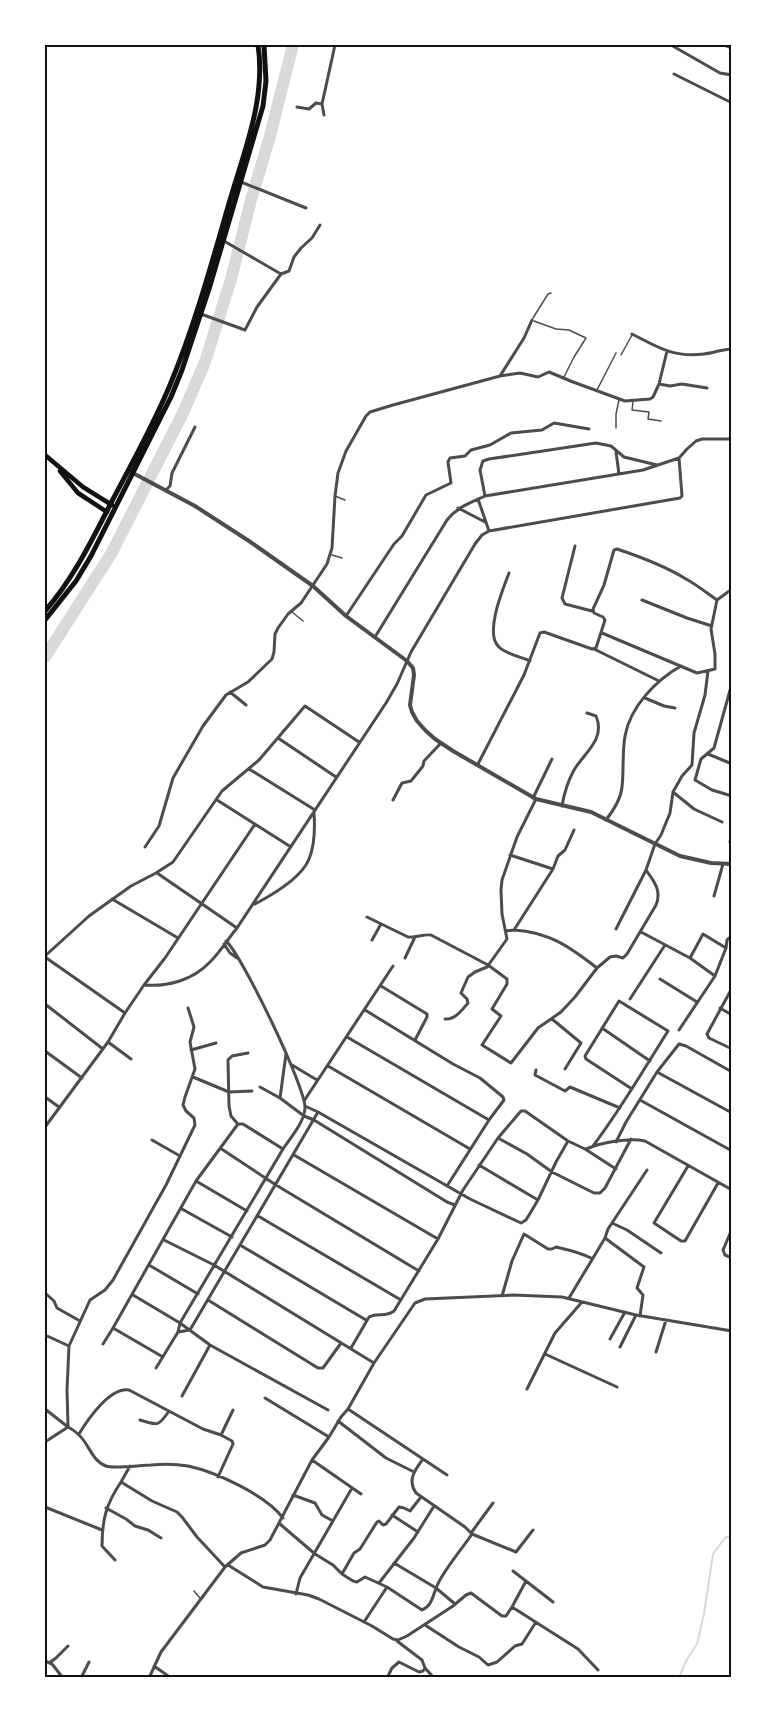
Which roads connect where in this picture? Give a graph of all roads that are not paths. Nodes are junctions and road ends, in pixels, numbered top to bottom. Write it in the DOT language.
graph roads {
  1 [pos="258,45"];
  2 [pos="264,45"];
  3 [pos="335,45"];
  4 [pos="671,45"];
  5 [pos="724,45"];
  6 [pos="732,48"];
  7 [pos="674,74"];
  8 [pos="732,75"];
  9 [pos="732,103"];
  10 [pos="322,104"];
  11 [pos="297,107"];
  12 [pos="324,115"];
  13 [pos="241,182"];
  14 [pos="306,207"];
  15 [pos="320,225"];
  16 [pos="224,241"];
  17 [pos="281,274"];
  18 [pos="551,293"];
  19 [pos="201,314"];
  20 [pos="532,320"];
  21 [pos="632,334"];
  22 [pos="732,349"];
  23 [pos="667,351"];
  24 [pos="616,353"];
  25 [pos="621,355"];
  26 [pos="500,376"];
  27 [pos="564,378"];
  28 [pos="659,384"];
  29 [pos="707,388"];
  30 [pos="596,391"];
  31 [pos="619,399"];
  32 [pos="633,401"];
  33 [pos="661,422"];
  34 [pos="195,427"];
  35 [pos="616,428"];
  36 [pos="589,429"];
  37 [pos="732,439"];
  38 [pos="615,450"];
  39 [pos="45,455"];
  40 [pos="679,458"];
  41 [pos="56,465"];
  42 [pos="659,465"];
  43 [pos="131,472"];
  44 [pos="619,474"];
  45 [pos="166,490"];
  46 [pos="335,496"];
  47 [pos="485,496"];
  48 [pos="478,499"];
  49 [pos="345,500"];
  50 [pos="113,506"];
  51 [pos="458,508"];
  52 [pos="109,514"];
  53 [pos="485,522"];
  54 [pos="489,531"];
  55 [pos="575,546"];
  56 [pos="331,555"];
  57 [pos="342,558"];
  58 [pos="509,573"];
  59 [pos="313,586"];
  60 [pos="732,589"];
  61 [pos="642,600"];
  62 [pos="717,600"];
  63 [pos="45,611"];
  64 [pos="291,611"];
  65 [pos="592,611"];
  66 [pos="346,616"];
  67 [pos="45,620"];
  68 [pos="303,621"];
  69 [pos="712,626"];
  70 [pos="602,633"];
  71 [pos="375,637"];
  72 [pos="594,649"];
  73 [pos="407,661"];
  74 [pos="530,661"];
  75 [pos="681,666"];
  76 [pos="708,671"];
  77 [pos="659,681"];
  78 [pos="732,683"];
  79 [pos="230,692"];
  80 [pos="727,697"];
  81 [pos="645,698"];
  82 [pos="732,699"];
  83 [pos="246,705"];
  84 [pos="675,708"];
  85 [pos="587,713"];
  86 [pos="278,738"];
  87 [pos="359,742"];
  88 [pos="441,743"];
  89 [pos="708,754"];
  90 [pos="552,759"];
  91 [pos="478,764"];
  92 [pos="732,764"];
  93 [pos="249,769"];
  94 [pos="336,777"];
  95 [pos="673,792"];
  96 [pos="732,796"];
  97 [pos="535,798"];
  98 [pos="216,799"];
  99 [pos="393,800"];
  100 [pos="562,806"];
  101 [pos="315,811"];
  102 [pos="606,820"];
  103 [pos="722,822"];
  104 [pos="255,824"];
  105 [pos="574,830"];
  106 [pos="732,831"];
  107 [pos="655,844"];
  108 [pos="732,846"];
  109 [pos="146,847"];
  110 [pos="291,847"];
  111 [pos="732,851"];
  112 [pos="510,855"];
  113 [pos="723,864"];
  114 [pos="731,864"];
  115 [pos="553,869"];
  116 [pos="646,870"];
  117 [pos="156,873"];
  118 [pos="714,896"];
  119 [pos="112,900"];
  120 [pos="201,904"];
  121 [pos="253,904"];
  122 [pos="367,917"];
  123 [pos="381,924"];
  124 [pos="237,927"];
  125 [pos="616,929"];
  126 [pos="514,930"];
  127 [pos="506,931"];
  128 [pos="641,932"];
  129 [pos="415,937"];
  130 [pos="178,938"];
  131 [pos="732,938"];
  132 [pos="372,940"];
  133 [pos="225,943"];
  134 [pos="665,945"];
  135 [pos="726,948"];
  136 [pos="45,957"];
  137 [pos="405,958"];
  138 [pos="690,958"];
  139 [pos="488,965"];
  140 [pos="393,966"];
  141 [pos="597,968"];
  142 [pos="715,976"];
  143 [pos="660,979"];
  144 [pos="144,985"];
  145 [pos="381,986"];
  146 [pos="732,988"];
  147 [pos="630,999"];
  148 [pos="697,1002"];
  149 [pos="45,1004"];
  150 [pos="188,1008"];
  151 [pos="720,1008"];
  152 [pos="365,1010"];
  153 [pos="125,1012"];
  154 [pos="732,1015"];
  155 [pos="445,1019"];
  156 [pos="552,1019"];
  157 [pos="602,1028"];
  158 [pos="679,1030"];
  159 [pos="347,1037"];
  160 [pos="415,1040"];
  161 [pos="108,1042"];
  162 [pos="216,1043"];
  163 [pos="103,1049"];
  164 [pos="732,1049"];
  165 [pos="191,1050"];
  166 [pos="45,1051"];
  167 [pos="286,1052"];
  168 [pos="248,1053"];
  169 [pos="131,1059"];
  170 [pos="650,1061"];
  171 [pos="291,1064"];
  172 [pos="328,1066"];
  173 [pos="565,1069"];
  174 [pos="536,1070"];
  175 [pos="657,1072"];
  176 [pos="732,1072"];
  177 [pos="193,1077"];
  178 [pos="82,1078"];
  179 [pos="318,1080"];
  180 [pos="260,1087"];
  181 [pos="632,1089"];
  182 [pos="252,1091"];
  183 [pos="230,1092"];
  184 [pos="45,1097"];
  185 [pos="280,1098"];
  186 [pos="640,1100"];
  187 [pos="304,1101"];
  188 [pos="305,1106"];
  189 [pos="59,1107"];
  190 [pos="620,1108"];
  191 [pos="318,1112"];
  192 [pos="732,1113"];
  193 [pos="304,1116"];
  194 [pos="314,1120"];
  195 [pos="489,1120"];
  196 [pos="238,1124"];
  197 [pos="45,1127"];
  198 [pos="498,1138"];
  199 [pos="631,1139"];
  200 [pos="152,1140"];
  201 [pos="568,1141"];
  202 [pos="616,1142"];
  203 [pos="593,1146"];
  204 [pos="220,1148"];
  205 [pos="283,1149"];
  206 [pos="470,1149"];
  207 [pos="585,1149"];
  208 [pos="732,1151"];
  209 [pos="180,1155"];
  210 [pos="294,1155"];
  211 [pos="479,1166"];
  212 [pos="687,1166"];
  213 [pos="616,1169"];
  214 [pos="647,1170"];
  215 [pos="552,1172"];
  216 [pos="267,1179"];
  217 [pos="196,1181"];
  218 [pos="718,1183"];
  219 [pos="276,1185"];
  220 [pos="447,1186"];
  221 [pos="732,1190"];
  222 [pos="462,1194"];
  223 [pos="538,1200"];
  224 [pos="455,1205"];
  225 [pos="181,1209"];
  226 [pos="247,1211"];
  227 [pos="258,1216"];
  228 [pos="612,1223"];
  229 [pos="732,1229"];
  230 [pos="232,1237"];
  231 [pos="604,1238"];
  232 [pos="438,1239"];
  233 [pos="163,1240"];
  234 [pos="240,1245"];
  235 [pos="661,1253"];
  236 [pos="591,1258"];
  237 [pos="732,1258"];
  238 [pos="149,1265"];
  239 [pos="214,1266"];
  240 [pos="419,1271"];
  241 [pos="225,1272"];
  242 [pos="45,1293"];
  243 [pos="198,1294"];
  244 [pos="133,1295"];
  245 [pos="502,1296"];
  246 [pos="569,1298"];
  247 [pos="208,1299"];
  248 [pos="401,1300"];
  249 [pos="582,1302"];
  250 [pos="625,1312"];
  251 [pos="638,1315"];
  252 [pos="366,1320"];
  253 [pos="666,1320"];
  254 [pos="80,1321"];
  255 [pos="180,1323"];
  256 [pos="113,1328"];
  257 [pos="190,1330"];
  258 [pos="732,1331"];
  259 [pos="178,1332"];
  260 [pos="45,1335"];
  261 [pos="610,1339"];
  262 [pos="341,1343"];
  263 [pos="103,1344"];
  264 [pos="210,1345"];
  265 [pos="69,1347"];
  266 [pos="620,1347"];
  267 [pos="351,1348"];
  268 [pos="656,1352"];
  269 [pos="545,1354"];
  270 [pos="163,1357"];
  271 [pos="374,1363"];
  272 [pos="156,1368"];
  273 [pos="617,1387"];
  274 [pos="527,1389"];
  275 [pos="182,1396"];
  276 [pos="265,1398"];
  277 [pos="45,1409"];
  278 [pos="348,1409"];
  279 [pos="233,1410"];
  280 [pos="328,1410"];
  281 [pos="169,1411"];
  282 [pos="140,1420"];
  283 [pos="338,1421"];
  284 [pos="68,1427"];
  285 [pos="79,1434"];
  286 [pos="221,1435"];
  287 [pos="329,1437"];
  288 [pos="45,1442"];
  289 [pos="423,1459"];
  290 [pos="312,1460"];
  291 [pos="130,1466"];
  292 [pos="414,1472"];
  293 [pos="447,1475"];
  294 [pos="218,1477"];
  295 [pos="121,1482"];
  296 [pos="352,1488"];
  297 [pos="361,1494"];
  298 [pos="293,1495"];
  299 [pos="421,1497"];
  300 [pos="493,1503"];
  301 [pos="434,1506"];
  302 [pos="45,1507"];
  303 [pos="106,1508"];
  304 [pos="392,1515"];
  305 [pos="283,1518"];
  306 [pos="333,1521"];
  307 [pos="280,1524"];
  308 [pos="102,1530"];
  309 [pos="534,1530"];
  310 [pos="418,1532"];
  311 [pos="471,1533"];
  312 [pos="161,1538"];
  313 [pos="315,1554"];
  314 [pos="115,1560"];
  315 [pos="394,1563"];
  316 [pos="226,1566"];
  317 [pos="513,1571"];
  318 [pos="342,1574"];
  319 [pos="526,1581"];
  320 [pos="379,1583"];
  321 [pos="387,1587"];
  322 [pos="436,1588"];
  323 [pos="194,1592"];
  324 [pos="296,1594"];
  325 [pos="200,1598"];
  326 [pos="553,1602"];
  327 [pos="455,1604"];
  328 [pos="512,1607"];
  329 [pos="364,1622"];
  330 [pos="536,1622"];
  331 [pos="424,1624"];
  332 [pos="396,1640"];
  333 [pos="68,1646"];
  334 [pos="47,1662"];
  335 [pos="89,1662"];
  336 [pos="154,1666"];
  337 [pos="425,1668"];
  338 [pos="598,1670"];
  339 [pos="63,1678"];
  340 [pos="81,1678"];
  341 [pos="149,1678"];
  342 [pos="171,1678"];
  343 [pos="387,1678"];
  344 [pos="434,1678"];
  1 -- 43 [label="highway"];
  2 -- 13 [label="highway"];
  3 -- 10 [label="street"];
  4 -- 8 [label="street"];
  5 -- 6 [label="street"];
  7 -- 9 [label="street"];
  10 -- 11 [label="street"];
  10 -- 12 [label="street"];
  13 -- 14 [label="street"];
  13 -- 16 [label="highway"];
  15 -- 17 [label="street"];
  16 -- 17 [label="street"];
  16 -- 19 [label="highway"];
  17 -- 19 [label="street"];
  18 -- 20 [label="lane"];
  19 -- 43 [label="highway"];
  20 -- 26 [label="street"];
  20 -- 27 [label="lane"];
  21 -- 23 [label="street"];
  21 -- 25 [label="lane"];
  22 -- 23 [label="street"];
  23 -- 28 [label="street"];
  24 -- 30 [label="lane"];
  26 -- 27 [label="street"];
  26 -- 46 [label="street"];
  27 -- 30 [label="street"];
  28 -- 29 [label="street"];
  28 -- 32 [label="street"];
  30 -- 31 [label="street"];
  31 -- 32 [label="street"];
  31 -- 35 [label="lane"];
  32 -- 33 [label="lane"];
  34 -- 45 [label="street"];
  36 -- 66 [label="street"];
  37 -- 40 [label="street"];
  38 -- 42 [label="street"];
  38 -- 44 [label="street"];
  38 -- 47 [label="street"];
  39 -- 41 [label="main road"];
  40 -- 42 [label="street"];
  40 -- 54 [label="street"];
  41 -- 50 [label="main road"];
  41 -- 52 [label="main road"];
  42 -- 44 [label="street"];
  43 -- 45 [label="street"];
  43 -- 50 [label="highway"];
  44 -- 47 [label="street"];
  45 -- 59 [label="street"];
  46 -- 49 [label="lane"];
  46 -- 56 [label="street"];
  47 -- 48 [label="street"];
  48 -- 51 [label="street"];
  48 -- 53 [label="street"];
  50 -- 52 [label="highway"];
  51 -- 53 [label="street"];
  51 -- 71 [label="street"];
  52 -- 63 [label="highway"];
  52 -- 67 [label="highway"];
  53 -- 54 [label="street"];
  54 -- 73 [label="street"];
  55 -- 65 [label="street"];
  56 -- 57 [label="lane"];
  56 -- 59 [label="street"];
  58 -- 74 [label="street"];
  59 -- 64 [label="street"];
  59 -- 66 [label="street"];
  60 -- 62 [label="street"];
  61 -- 69 [label="street"];
  62 -- 65 [label="street"];
  62 -- 69 [label="street"];
  64 -- 68 [label="lane"];
  64 -- 79 [label="street"];
  65 -- 70 [label="street"];
  66 -- 71 [label="street"];
  69 -- 76 [label="street"];
  70 -- 72 [label="street"];
  70 -- 75 [label="street"];
  71 -- 73 [label="street"];
  72 -- 74 [label="street"];
  72 -- 77 [label="street"];
  73 -- 87 [label="street"];
  73 -- 88 [label="street"];
  74 -- 91 [label="street"];
  75 -- 76 [label="street"];
  75 -- 77 [label="street"];
  76 -- 95 [label="street"];
  77 -- 81 [label="street"];
  78 -- 80 [label="street"];
  79 -- 83 [label="street"];
  79 -- 109 [label="street"];
  80 -- 82 [label="street"];
  80 -- 89 [label="street"];
  81 -- 84 [label="street"];
  81 -- 102 [label="street"];
  85 -- 100 [label="street"];
  86 -- 87 [label="street"];
  86 -- 93 [label="street"];
  86 -- 94 [label="street"];
  87 -- 94 [label="street"];
  88 -- 91 [label="street"];
  88 -- 99 [label="street"];
  89 -- 92 [label="street"];
  89 -- 96 [label="street"];
  90 -- 97 [label="street"];
  91 -- 97 [label="street"];
  93 -- 98 [label="street"];
  93 -- 101 [label="street"];
  94 -- 101 [label="street"];
  95 -- 103 [label="street"];
  95 -- 107 [label="street"];
  97 -- 100 [label="street"];
  97 -- 112 [label="street"];
  98 -- 104 [label="street"];
  98 -- 117 [label="street"];
  100 -- 102 [label="street"];
  101 -- 110 [label="street"];
  101 -- 121 [label="street"];
  102 -- 107 [label="street"];
  104 -- 110 [label="street"];
  104 -- 120 [label="street"];
  105 -- 115 [label="street"];
  106 -- 108 [label="street"];
  107 -- 113 [label="street"];
  107 -- 116 [label="street"];
  110 -- 121 [label="street"];
  111 -- 114 [label="street"];
  112 -- 115 [label="street"];
  112 -- 127 [label="street"];
  113 -- 114 [label="street"];
  113 -- 118 [label="street"];
  115 -- 126 [label="street"];
  116 -- 125 [label="street"];
  116 -- 128 [label="street"];
  117 -- 119 [label="street"];
  117 -- 120 [label="street"];
  119 -- 130 [label="street"];
  119 -- 136 [label="street"];
  120 -- 124 [label="street"];
  120 -- 130 [label="street"];
  121 -- 124 [label="street"];
  122 -- 123 [label="street"];
  123 -- 129 [label="street"];
  123 -- 132 [label="street"];
  124 -- 133 [label="street"];
  126 -- 127 [label="street"];
  126 -- 141 [label="street"];
  127 -- 139 [label="street"];
  128 -- 134 [label="street"];
  128 -- 141 [label="street"];
  129 -- 137 [label="street"];
  129 -- 139 [label="street"];
  130 -- 144 [label="street"];
  131 -- 135 [label="street"];
  133 -- 144 [label="street"];
  133 -- 167 [label="street"];
  134 -- 138 [label="street"];
  134 -- 147 [label="street"];
  135 -- 138 [label="street"];
  135 -- 142 [label="street"];
  136 -- 153 [label="street"];
  138 -- 142 [label="street"];
  139 -- 155 [label="street"];
  139 -- 156 [label="street"];
  140 -- 145 [label="street"];
  141 -- 156 [label="street"];
  142 -- 148 [label="street"];
  143 -- 148 [label="street"];
  144 -- 153 [label="street"];
  145 -- 152 [label="street"];
  145 -- 160 [label="street"];
  146 -- 151 [label="street"];
  148 -- 158 [label="street"];
  149 -- 163 [label="street"];
  150 -- 165 [label="street"];
  151 -- 154 [label="street"];
  151 -- 164 [label="street"];
  152 -- 159 [label="street"];
  152 -- 160 [label="street"];
  153 -- 161 [label="street"];
  156 -- 173 [label="street"];
  157 -- 170 [label="street"];
  157 -- 170 [label="street"];
  157 -- 181 [label="street"];
  159 -- 172 [label="street"];
  159 -- 195 [label="street"];
  160 -- 195 [label="street"];
  161 -- 163 [label="street"];
  161 -- 169 [label="street"];
  162 -- 165 [label="street"];
  163 -- 178 [label="street"];
  165 -- 177 [label="street"];
  166 -- 178 [label="street"];
  167 -- 171 [label="street"];
  167 -- 185 [label="street"];
  168 -- 183 [label="street"];
  170 -- 181 [label="street"];
  171 -- 179 [label="street"];
  171 -- 187 [label="street"];
  172 -- 179 [label="street"];
  172 -- 206 [label="street"];
  174 -- 190 [label="street"];
  175 -- 176 [label="street"];
  175 -- 186 [label="street"];
  175 -- 192 [label="street"];
  177 -- 183 [label="street"];
  177 -- 209 [label="street"];
  178 -- 189 [label="street"];
  179 -- 187 [label="street"];
  180 -- 185 [label="street"];
  181 -- 190 [label="street"];
  182 -- 183 [label="street"];
  183 -- 196 [label="street"];
  184 -- 189 [label="street"];
  185 -- 193 [label="street"];
  186 -- 202 [label="street"];
  186 -- 208 [label="street"];
  187 -- 188 [label="street"];
  188 -- 191 [label="street"];
  188 -- 193 [label="street"];
  189 -- 197 [label="street"];
  190 -- 203 [label="street"];
  191 -- 194 [label="street"];
  191 -- 220 [label="street"];
  193 -- 194 [label="street"];
  193 -- 205 [label="street"];
  194 -- 210 [label="street"];
  194 -- 224 [label="street"];
  195 -- 206 [label="street"];
  196 -- 204 [label="street"];
  196 -- 205 [label="street"];
  198 -- 201 [label="street"];
  198 -- 211 [label="street"];
  198 -- 215 [label="street"];
  199 -- 202 [label="street"];
  199 -- 212 [label="street"];
  199 -- 213 [label="street"];
  200 -- 209 [label="street"];
  201 -- 207 [label="street"];
  201 -- 215 [label="street"];
  202 -- 203 [label="street"];
  203 -- 207 [label="street"];
  204 -- 216 [label="street"];
  204 -- 217 [label="street"];
  205 -- 216 [label="street"];
  206 -- 220 [label="street"];
  207 -- 213 [label="street"];
  209 -- 254 [label="street"];
  210 -- 219 [label="street"];
  210 -- 232 [label="street"];
  211 -- 222 [label="street"];
  211 -- 223 [label="street"];
  212 -- 218 [label="street"];
  212 -- 218 [label="street"];
  213 -- 215 [label="street"];
  214 -- 228 [label="street"];
  215 -- 223 [label="street"];
  216 -- 219 [label="street"];
  216 -- 226 [label="street"];
  217 -- 225 [label="street"];
  217 -- 226 [label="street"];
  218 -- 221 [label="street"];
  219 -- 227 [label="street"];
  219 -- 240 [label="street"];
  220 -- 222 [label="street"];
  222 -- 223 [label="street"];
  222 -- 224 [label="street"];
  224 -- 232 [label="street"];
  225 -- 230 [label="street"];
  225 -- 233 [label="street"];
  226 -- 230 [label="street"];
  227 -- 234 [label="street"];
  227 -- 248 [label="street"];
  228 -- 231 [label="street"];
  228 -- 235 [label="street"];
  229 -- 237 [label="street"];
  230 -- 239 [label="street"];
  231 -- 236 [label="street"];
  231 -- 251 [label="street"];
  232 -- 240 [label="street"];
  233 -- 238 [label="street"];
  233 -- 239 [label="street"];
  234 -- 241 [label="street"];
  234 -- 252 [label="street"];
  236 -- 245 [label="street"];
  236 -- 246 [label="street"];
  238 -- 243 [label="street"];
  238 -- 244 [label="street"];
  239 -- 241 [label="street"];
  239 -- 243 [label="street"];
  240 -- 248 [label="street"];
  241 -- 247 [label="street"];
  241 -- 262 [label="street"];
  242 -- 254 [label="street"];
  243 -- 255 [label="street"];
  244 -- 255 [label="street"];
  244 -- 256 [label="street"];
  245 -- 246 [label="street"];
  245 -- 271 [label="street"];
  246 -- 249 [label="street"];
  247 -- 257 [label="street"];
  247 -- 262 [label="street"];
  248 -- 252 [label="street"];
  249 -- 250 [label="street"];
  249 -- 269 [label="street"];
  250 -- 251 [label="street"];
  250 -- 261 [label="street"];
  251 -- 253 [label="street"];
  251 -- 266 [label="street"];
  252 -- 267 [label="street"];
  253 -- 258 [label="street"];
  253 -- 268 [label="street"];
  254 -- 265 [label="street"];
  255 -- 257 [label="street"];
  255 -- 259 [label="street"];
  256 -- 263 [label="street"];
  256 -- 270 [label="street"];
  257 -- 259 [label="street"];
  257 -- 264 [label="street"];
  259 -- 270 [label="street"];
  260 -- 265 [label="street"];
  262 -- 267 [label="street"];
  264 -- 275 [label="street"];
  264 -- 280 [label="street"];
  265 -- 284 [label="street"];
  267 -- 271 [label="street"];
  269 -- 273 [label="street"];
  269 -- 274 [label="street"];
  270 -- 272 [label="street"];
  271 -- 278 [label="street"];
  276 -- 287 [label="street"];
  277 -- 284 [label="street"];
  278 -- 283 [label="street"];
  278 -- 289 [label="street"];
  279 -- 286 [label="street"];
  281 -- 282 [label="street"];
  281 -- 285 [label="street"];
  281 -- 286 [label="street"];
  283 -- 287 [label="street"];
  283 -- 292 [label="street"];
  284 -- 285 [label="street"];
  284 -- 288 [label="street"];
  285 -- 291 [label="street"];
  286 -- 294 [label="street"];
  287 -- 290 [label="street"];
  289 -- 292 [label="street"];
  289 -- 293 [label="street"];
  290 -- 296 [label="street"];
  290 -- 298 [label="street"];
  291 -- 294 [label="street"];
  291 -- 295 [label="street"];
  292 -- 299 [label="street"];
  294 -- 305 [label="street"];
  295 -- 303 [label="street"];
  295 -- 316 [label="street"];
  296 -- 297 [label="street"];
  296 -- 306 [label="street"];
  298 -- 305 [label="street"];
  298 -- 306 [label="street"];
  299 -- 301 [label="street"];
  299 -- 304 [label="street"];
  300 -- 311 [label="street"];
  301 -- 310 [label="street"];
  301 -- 311 [label="street"];
  302 -- 308 [label="street"];
  303 -- 308 [label="street"];
  303 -- 312 [label="street"];
  304 -- 310 [label="street"];
  304 -- 318 [label="street"];
  305 -- 307 [label="street"];
  306 -- 313 [label="street"];
  307 -- 313 [label="street"];
  307 -- 316 [label="street"];
  308 -- 314 [label="street"];
  309 -- 311 [label="street"];
  310 -- 315 [label="street"];
  311 -- 322 [label="street"];
  313 -- 318 [label="street"];
  313 -- 324 [label="street"];
  315 -- 320 [label="street"];
  315 -- 322 [label="street"];
  316 -- 324 [label="street"];
  316 -- 325 [label="street"];
  317 -- 319 [label="street"];
  318 -- 320 [label="street"];
  319 -- 326 [label="street"];
  319 -- 328 [label="street"];
  320 -- 321 [label="street"];
  321 -- 322 [label="street"];
  321 -- 329 [label="street"];
  322 -- 327 [label="street"];
  323 -- 325 [label="lane"];
  324 -- 329 [label="street"];
  325 -- 336 [label="street"];
  327 -- 328 [label="street"];
  327 -- 331 [label="street"];
  328 -- 330 [label="street"];
  329 -- 332 [label="street"];
  330 -- 331 [label="street"];
  330 -- 338 [label="street"];
  331 -- 332 [label="street"];
  332 -- 337 [label="street"];
  333 -- 334 [label="street"];
  334 -- 339 [label="street"];
  335 -- 340 [label="street"];
  336 -- 341 [label="street"];
  336 -- 342 [label="street"];
  337 -- 343 [label="street"];
  337 -- 344 [label="street"];
}
